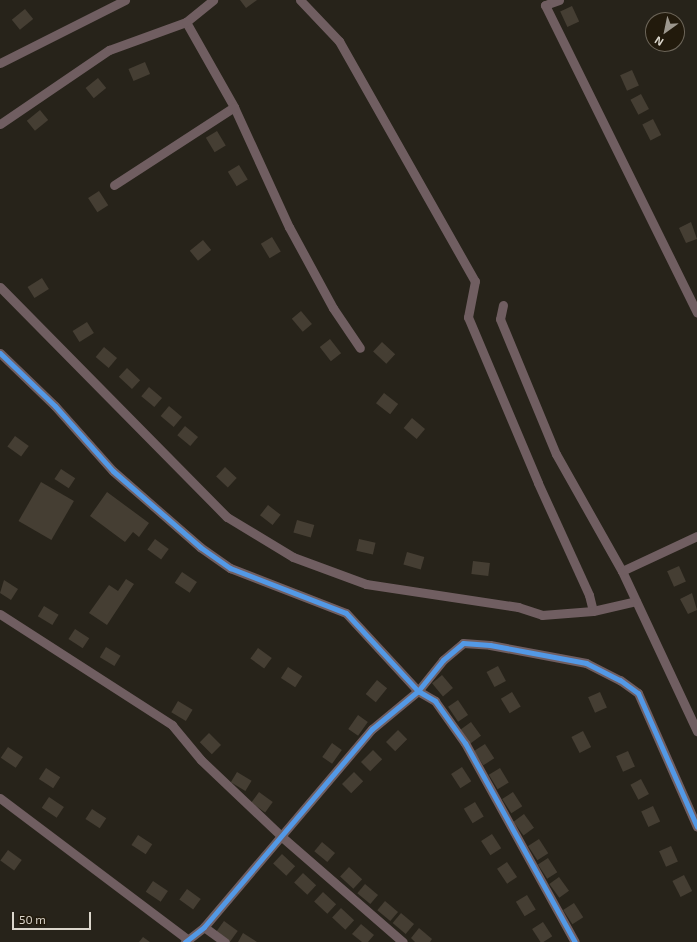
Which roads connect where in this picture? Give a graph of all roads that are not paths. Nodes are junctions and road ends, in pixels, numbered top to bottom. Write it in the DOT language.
graph roads {
  1 [pos="125,0"];
  2 [pos="300,0"];
  3 [pos="559,0"];
  4 [pos="211,1"];
  5 [pos="186,22"];
  6 [pos="0,63"];
  7 [pos="234,107"];
  8 [pos="0,124"];
  9 [pos="114,185"];
  10 [pos="0,288"];
  11 [pos="503,305"];
  12 [pos="697,312"];
  13 [pos="360,348"];
  14 [pos="0,353"];
  15 [pos="697,536"];
  16 [pos="622,571"];
  17 [pos="636,601"];
  18 [pos="593,611"];
  19 [pos="0,614"];
  20 [pos="418,691"];
  21 [pos="697,731"];
  22 [pos="0,798"];
  23 [pos="697,827"];
  24 [pos="282,837"];
  25 [pos="204,927"];
  26 [pos="186,940"];
  27 [pos="225,942"];
  28 [pos="403,942"];
  29 [pos="575,942"];
  1 -- 6 [label="street"];
  2 -- 18 [label="street"];
  3 -- 12 [label="street"];
  4 -- 5 [label="street"];
  5 -- 7 [label="street"];
  5 -- 8 [label="street"];
  7 -- 9 [label="street"];
  7 -- 13 [label="street"];
  10 -- 18 [label="street"];
  11 -- 16 [label="street"];
  14 -- 20 [label="street"];
  15 -- 16 [label="street"];
  16 -- 17 [label="street"];
  17 -- 18 [label="street"];
  17 -- 21 [label="street"];
  19 -- 24 [label="street"];
  20 -- 23 [label="street"];
  20 -- 24 [label="street"];
  20 -- 29 [label="street"];
  22 -- 26 [label="street"];
  24 -- 25 [label="street"];
  24 -- 28 [label="street"];
  25 -- 26 [label="street"];
  25 -- 27 [label="street"];
}
